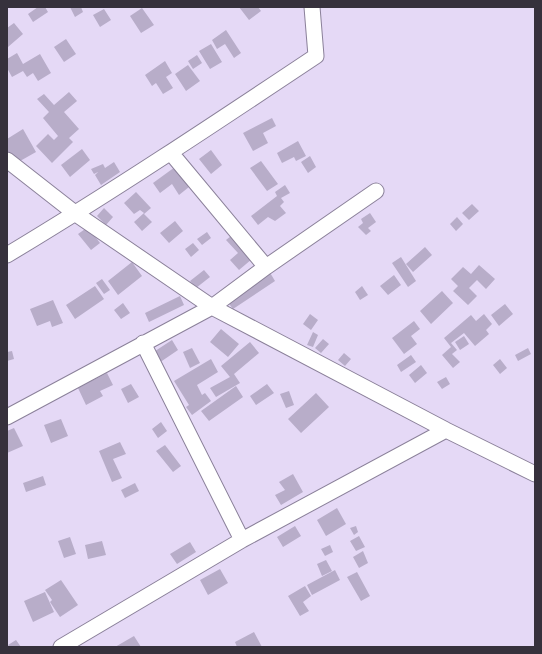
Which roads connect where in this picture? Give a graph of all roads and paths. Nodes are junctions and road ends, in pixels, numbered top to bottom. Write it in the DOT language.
graph roads {
  1 [pos="312,7"];
  2 [pos="171,153"];
  3 [pos="7,160"];
  4 [pos="376,191"];
  5 [pos="76,214"];
  6 [pos="7,255"];
  7 [pos="266,267"];
  8 [pos="212,307"];
  9 [pos="143,343"];
  10 [pos="7,417"];
  11 [pos="446,430"];
  12 [pos="535,474"];
  13 [pos="242,540"];
  14 [pos="61,647"];
  1 -- 2 [label="street"];
  2 -- 5 [label="street"];
  2 -- 7 [label="street"];
  3 -- 5 [label="street"];
  4 -- 7 [label="street"];
  5 -- 6 [label="street"];
  5 -- 8 [label="street"];
  7 -- 8 [label="street"];
  8 -- 9 [label="street"];
  8 -- 11 [label="street"];
  9 -- 10 [label="street"];
  9 -- 13 [label="street"];
  11 -- 12 [label="street"];
  11 -- 13 [label="street"];
  13 -- 14 [label="street"];
}
